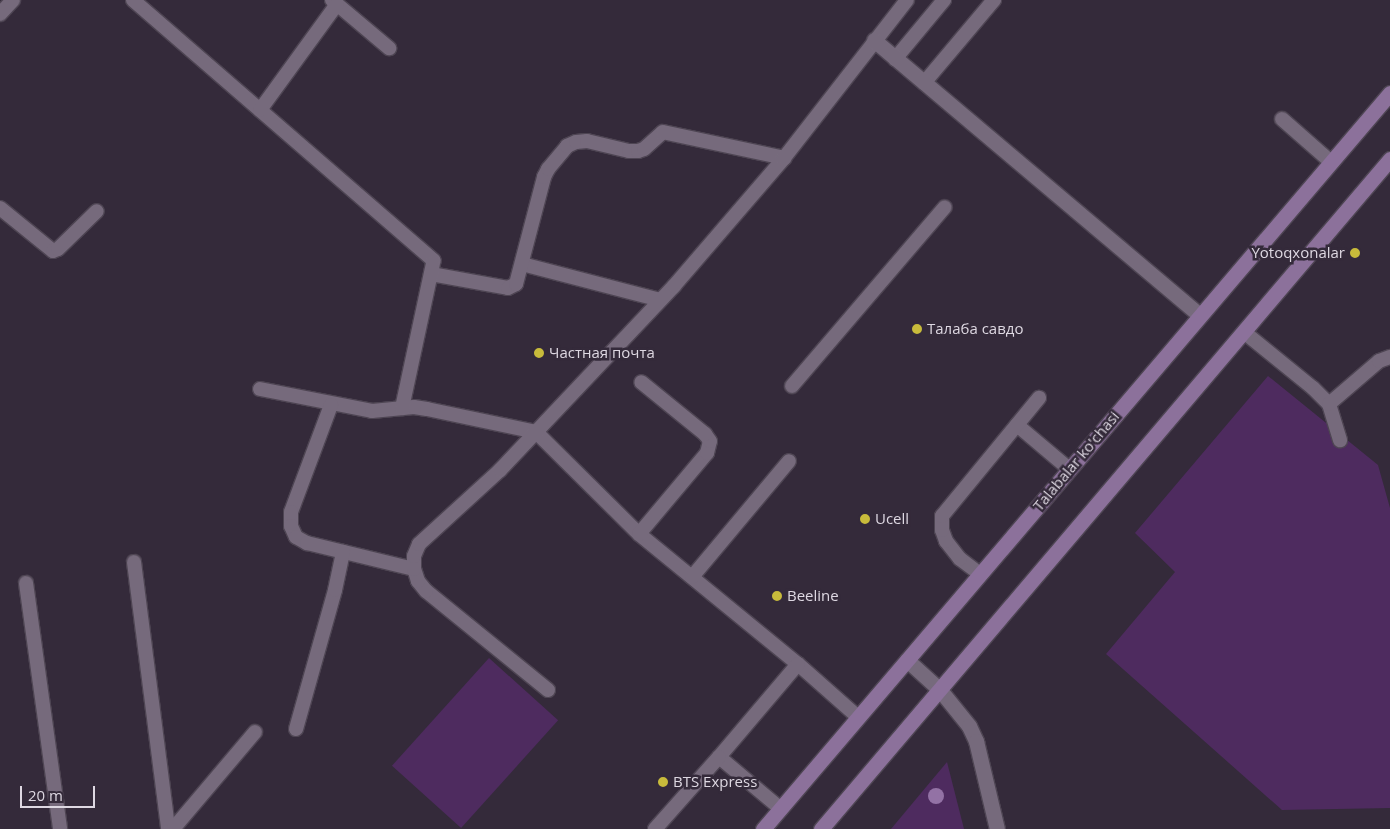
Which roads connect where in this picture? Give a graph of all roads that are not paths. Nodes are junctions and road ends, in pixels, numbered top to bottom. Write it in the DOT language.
graph roads {
  1 [pos="13,0"];
  2 [pos="132,0"];
  3 [pos="907,0"];
  4 [pos="944,0"];
  5 [pos="994,0"];
  6 [pos="335,2"];
  7 [pos="0,14"];
  8 [pos="874,40"];
  9 [pos="389,48"];
  10 [pos="895,58"];
  11 [pos="924,83"];
  12 [pos="1390,93"];
  13 [pos="260,110"];
  14 [pos="1282,119"];
  15 [pos="784,158"];
  16 [pos="1390,159"];
  17 [pos="1331,162"];
  18 [pos="945,207"];
  19 [pos="0,208"];
  20 [pos="97,211"];
  21 [pos="434,263"];
  22 [pos="522,264"];
  23 [pos="660,300"];
  24 [pos="1199,315"];
  25 [pos="1244,332"];
  26 [pos="1390,357"];
  27 [pos="641,382"];
  28 [pos="792,386"];
  29 [pos="260,389"];
  30 [pos="1039,398"];
  31 [pos="332,404"];
  32 [pos="1329,404"];
  33 [pos="402,408"];
  34 [pos="1017,425"];
  35 [pos="536,432"];
  36 [pos="1340,440"];
  37 [pos="789,461"];
  38 [pos="1070,469"];
  39 [pos="639,534"];
  40 [pos="343,552"];
  41 [pos="134,562"];
  42 [pos="414,569"];
  43 [pos="980,574"];
  44 [pos="692,577"];
  45 [pos="26,583"];
  46 [pos="907,660"];
  47 [pos="798,664"];
  48 [pos="548,690"];
  49 [pos="940,690"];
  50 [pos="858,717"];
  51 [pos="296,729"];
  52 [pos="255,732"];
  53 [pos="719,757"];
  54 [pos="780,808"];
  55 [pos="60,829"];
  56 [pos="168,829"];
  57 [pos="173,829"];
  58 [pos="655,829"];
  59 [pos="763,829"];
  60 [pos="821,829"];
  61 [pos="997,829"];
  1 -- 7 [label="lane"];
  2 -- 13 [label="lane"];
  3 -- 8 [label="lane"];
  4 -- 10 [label="lane"];
  5 -- 11 [label="lane"];
  6 -- 9 [label="lane"];
  6 -- 13 [label="lane"];
  8 -- 10 [label="street"];
  8 -- 15 [label="lane"];
  10 -- 11 [label="street"];
  11 -- 24 [label="street"];
  12 -- 17 [label="main road, Talabalar ko'chasi"];
  13 -- 21 [label="lane"];
  14 -- 17 [label="lane"];
  15 -- 22 [label="lane"];
  15 -- 23 [label="lane"];
  16 -- 25 [label="main road"];
  17 -- 24 [label="main road, Talabalar ko'chasi"];
  18 -- 28 [label="lane"];
  19 -- 20 [label="lane"];
  21 -- 22 [label="lane"];
  21 -- 33 [label="lane"];
  22 -- 23 [label="lane"];
  23 -- 35 [label="lane"];
  24 -- 38 [label="main road, Talabalar ko'chasi"];
  25 -- 32 [label="lane"];
  25 -- 49 [label="main road"];
  26 -- 32 [label="lane"];
  27 -- 39 [label="lane"];
  29 -- 31 [label="lane"];
  30 -- 34 [label="lane"];
  31 -- 33 [label="lane"];
  31 -- 40 [label="lane"];
  32 -- 36 [label="lane"];
  33 -- 35 [label="lane"];
  34 -- 38 [label="lane"];
  34 -- 43 [label="lane"];
  35 -- 39 [label="lane"];
  35 -- 42 [label="lane"];
  37 -- 44 [label="lane"];
  38 -- 43 [label="main road, Talabalar ko'chasi"];
  39 -- 44 [label="lane"];
  40 -- 42 [label="lane"];
  40 -- 51 [label="lane"];
  41 -- 56 [label="lane"];
  42 -- 48 [label="lane"];
  43 -- 46 [label="main road, Talabalar ko'chasi"];
  44 -- 47 [label="lane"];
  45 -- 55 [label="lane"];
  46 -- 49 [label="street"];
  46 -- 50 [label="main road, Talabalar ko'chasi"];
  47 -- 50 [label="lane"];
  47 -- 53 [label="lane"];
  49 -- 60 [label="main road"];
  49 -- 61 [label="street"];
  50 -- 54 [label="main road, Talabalar ko'chasi"];
  52 -- 57 [label="lane"];
  53 -- 54 [label="lane"];
  53 -- 58 [label="lane"];
  54 -- 59 [label="main road, Talabalar ko'chasi"];
}
